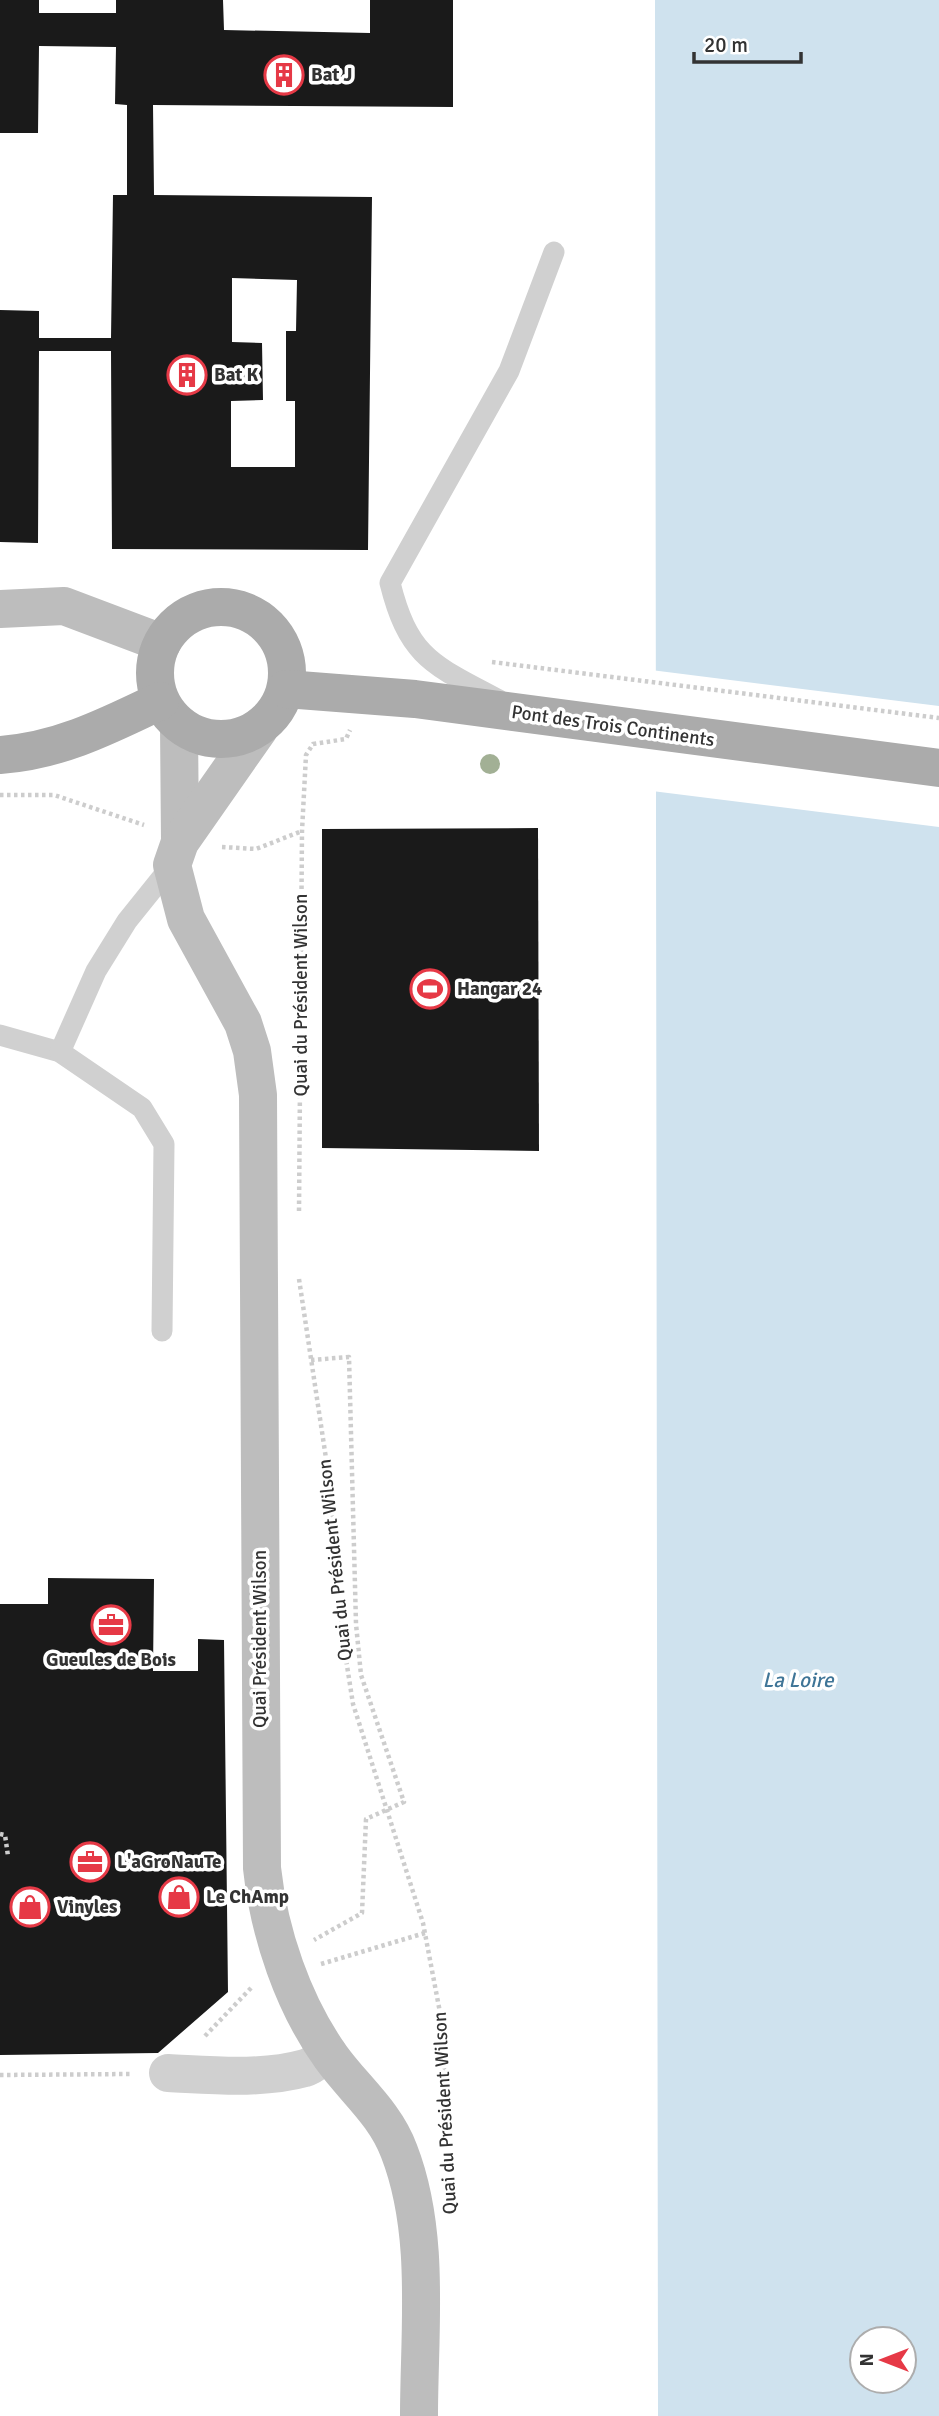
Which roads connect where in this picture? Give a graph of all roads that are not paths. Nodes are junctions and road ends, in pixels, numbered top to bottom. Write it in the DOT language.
graph roads {
  1 [pos="554,252"];
  2 [pos="0,609"];
  3 [pos="162,642"];
  4 [pos="286,689"];
  5 [pos="169,713"];
  6 [pos="526,715"];
  7 [pos="259,729"];
  8 [pos="0,755"];
  9 [pos="939,768"];
  10 [pos="167,844"];
  11 [pos="0,1035"];
  12 [pos="60,1052"];
  13 [pos="162,1331"];
  14 [pos="328,2053"];
  15 [pos="169,2073"];
  16 [pos="419,2416"];
  1 -- 6 [label="lane"];
  2 -- 3 [label="main road"];
  3 -- 4 [label="main road"];
  3 -- 5 [label="main road"];
  4 -- 6 [label="main road, Pont des Trois Continents"];
  4 -- 7 [label="main road"];
  5 -- 7 [label="main road"];
  5 -- 8 [label="main road"];
  5 -- 10 [label="main road, Quai Président Wilson"];
  6 -- 9 [label="main road, Pont des Trois Continents"];
  7 -- 10 [label="main road"];
  10 -- 12 [label="lane"];
  10 -- 14 [label="main road, Quai Président Wilson"];
  11 -- 12 [label="lane"];
  12 -- 13 [label="lane"];
  14 -- 15 [label="street"];
  14 -- 16 [label="main road, Quai Président Wilson"];
}
